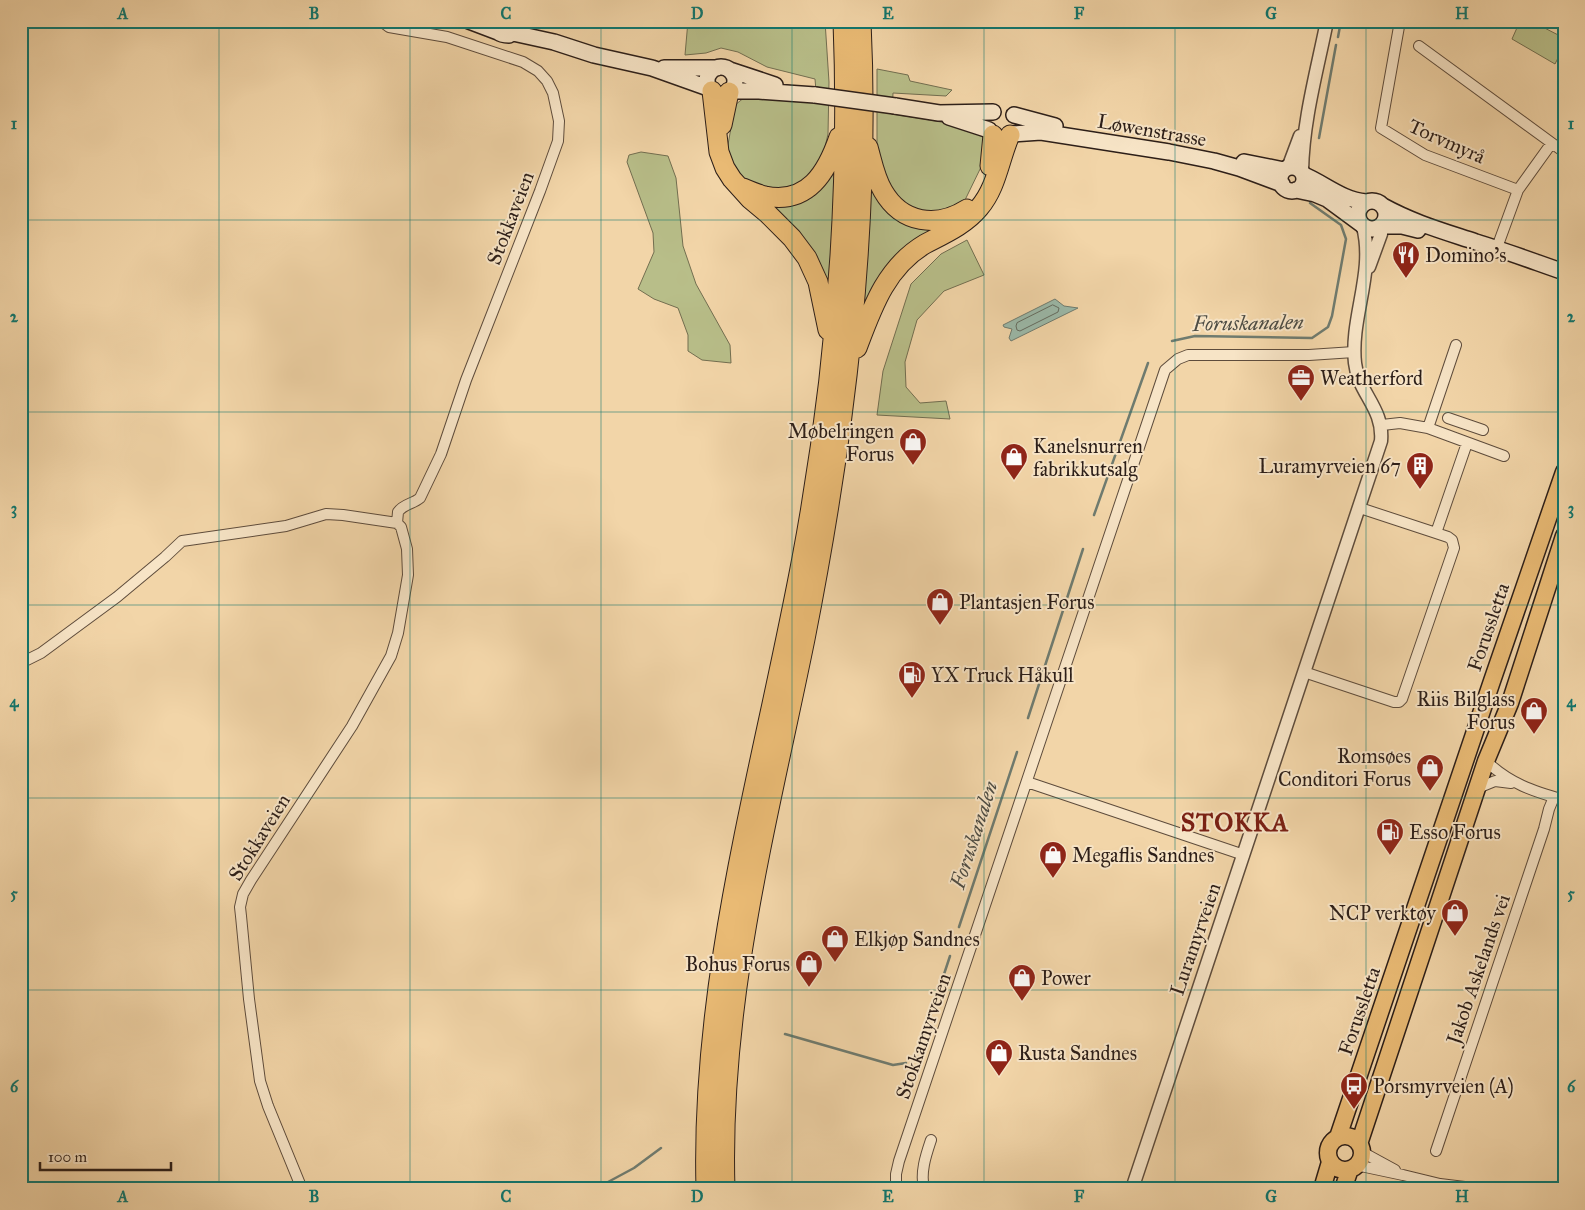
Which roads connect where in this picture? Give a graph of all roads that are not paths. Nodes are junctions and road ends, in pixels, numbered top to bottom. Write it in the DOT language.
graph roads {
  1 [pos="381,21"];
  2 [pos="470,21"];
  3 [pos="529,21"];
  4 [pos="843,21"];
  5 [pos="861,21"];
  6 [pos="1327,21"];
  7 [pos="1400,21"];
  8 [pos="495,27"];
  9 [pos="516,27"];
  10 [pos="554,42"];
  11 [pos="1419,46"];
  12 [pos="652,68"];
  13 [pos="724,69"];
  14 [pos="721,91"];
  15 [pos="811,95"];
  16 [pos="993,112"];
  17 [pos="939,113"];
  18 [pos="1014,115"];
  19 [pos="844,121"];
  20 [pos="862,130"];
  21 [pos="1001,133"];
  22 [pos="1551,144"];
  23 [pos="1564,152"];
  24 [pos="1293,176"];
  25 [pos="739,186"];
  26 [pos="1518,190"];
  27 [pos="1366,202"];
  28 [pos="1383,206"];
  29 [pos="1362,225"];
  30 [pos="1382,226"];
  31 [pos="1495,251"];
  32 [pos="1564,272"];
  33 [pos="1564,279"];
  34 [pos="1363,284"];
  35 [pos="1456,345"];
  36 [pos="1354,352"];
  37 [pos="832,355"];
  38 [pos="848,370"];
  39 [pos="1448,418"];
  40 [pos="1382,425"];
  41 [pos="1428,428"];
  42 [pos="1483,430"];
  43 [pos="1467,443"];
  44 [pos="1504,456"];
  45 [pos="1564,472"];
  46 [pos="1360,508"];
  47 [pos="398,523"];
  48 [pos="1436,533"];
  49 [pos="1564,536"];
  50 [pos="21,663"];
  51 [pos="1304,672"];
  52 [pos="1486,761"];
  53 [pos="1027,782"];
  54 [pos="1515,783"];
  55 [pos="1478,788"];
  56 [pos="1559,799"];
  57 [pos="1244,854"];
  58 [pos="1338,1138"];
  59 [pos="931,1140"];
  60 [pos="1436,1151"];
  61 [pos="1357,1157"];
  62 [pos="1330,1162"];
  63 [pos="1403,1174"];
  64 [pos="1427,1185"];
  65 [pos="302,1189"];
  66 [pos="706,1189"];
  67 [pos="725,1189"];
  68 [pos="896,1189"];
  69 [pos="924,1189"];
  70 [pos="1132,1189"];
  71 [pos="1322,1189"];
  72 [pos="1343,1189"];
  73 [pos="1481,1189"];
  1 -- 47 [label="street, Stokkaveien"];
  2 -- 8 [label="main road"];
  3 -- 10 [label="main road, Løwenstrasse"];
  4 -- 19 [label="highway"];
  5 -- 20 [label="highway"];
  6 -- 24 [label="street"];
  7 -- 26 [label="street, Torvmyrå"];
  8 -- 9 [label="main road, Løwenstrasse"];
  9 -- 10 [label="main road, Løwenstrasse"];
  10 -- 12 [label="main road, Løwenstrasse"];
  11 -- 22 [label="street"];
  12 -- 13 [label="main road, Løwenstrasse"];
  12 -- 14 [label="main road, Løwenstrasse"];
  13 -- 14 [label="main road"];
  13 -- 14 [label="main road"];
  13 -- 15 [label="main road, Løwenstrasse"];
  14 -- 15 [label="main road, Løwenstrasse"];
  14 -- 25 [label="highway"];
  15 -- 17 [label="main road, Løwenstrasse, bridge"];
  16 -- 17 [label="main road, Løwenstrasse"];
  16 -- 18 [label="main road"];
  16 -- 21 [label="main road"];
  17 -- 21 [label="main road, Løwenstrasse"];
  18 -- 21 [label="main road"];
  18 -- 24 [label="main road, Løwenstrasse"];
  19 -- 25 [label="highway"];
  19 -- 37 [label="highway"];
  20 -- 21 [label="highway"];
  20 -- 38 [label="highway"];
  21 -- 24 [label="main road, Løwenstrasse"];
  21 -- 38 [label="highway"];
  22 -- 23 [label="street"];
  22 -- 26 [label="street"];
  24 -- 27 [label="main road, Løwenstrasse"];
  24 -- 29 [label="main road, Løwenstrasse"];
  25 -- 37 [label="highway"];
  26 -- 31 [label="street"];
  27 -- 28 [label="main road"];
  27 -- 29 [label="main road"];
  28 -- 30 [label="main road"];
  28 -- 31 [label="main road"];
  29 -- 30 [label="main road"];
  29 -- 34 [label="street"];
  30 -- 31 [label="main road"];
  30 -- 34 [label="street"];
  31 -- 32 [label="main road"];
  31 -- 33 [label="main road"];
  34 -- 36 [label="street"];
  35 -- 41 [label="street"];
  36 -- 40 [label="street"];
  36 -- 53 [label="street, Stokkamyrveien"];
  37 -- 66 [label="highway"];
  38 -- 67 [label="highway"];
  39 -- 42 [label="street"];
  40 -- 41 [label="street"];
  40 -- 46 [label="street, Luramyrveien"];
  41 -- 43 [label="street"];
  43 -- 44 [label="street"];
  43 -- 48 [label="street"];
  45 -- 58 [label="main road, Forussletta"];
  46 -- 48 [label="street"];
  46 -- 51 [label="street, Luramyrveien"];
  47 -- 50 [label="street"];
  47 -- 65 [label="street, Stokkaveien"];
  48 -- 51 [label="street"];
  49 -- 52 [label="main road"];
  51 -- 57 [label="street, Luramyrveien"];
  52 -- 54 [label="street, Jakob Askelands vei"];
  52 -- 55 [label="main road"];
  53 -- 57 [label="street"];
  53 -- 68 [label="street, Stokkamyrveien"];
  54 -- 55 [label="street, Jakob Askelands vei"];
  54 -- 56 [label="street, Jakob Askelands vei"];
  55 -- 61 [label="main road"];
  56 -- 60 [label="street, Jakob Askelands vei"];
  57 -- 70 [label="street, Luramyrveien"];
  58 -- 61 [label="main road"];
  58 -- 62 [label="main road"];
  59 -- 69 [label="street"];
  61 -- 62 [label="main road"];
  61 -- 63 [label="street"];
  61 -- 63 [label="street"];
  61 -- 72 [label="main road"];
  62 -- 71 [label="main road"];
  63 -- 64 [label="street"];
  64 -- 73 [label="street"];
}
